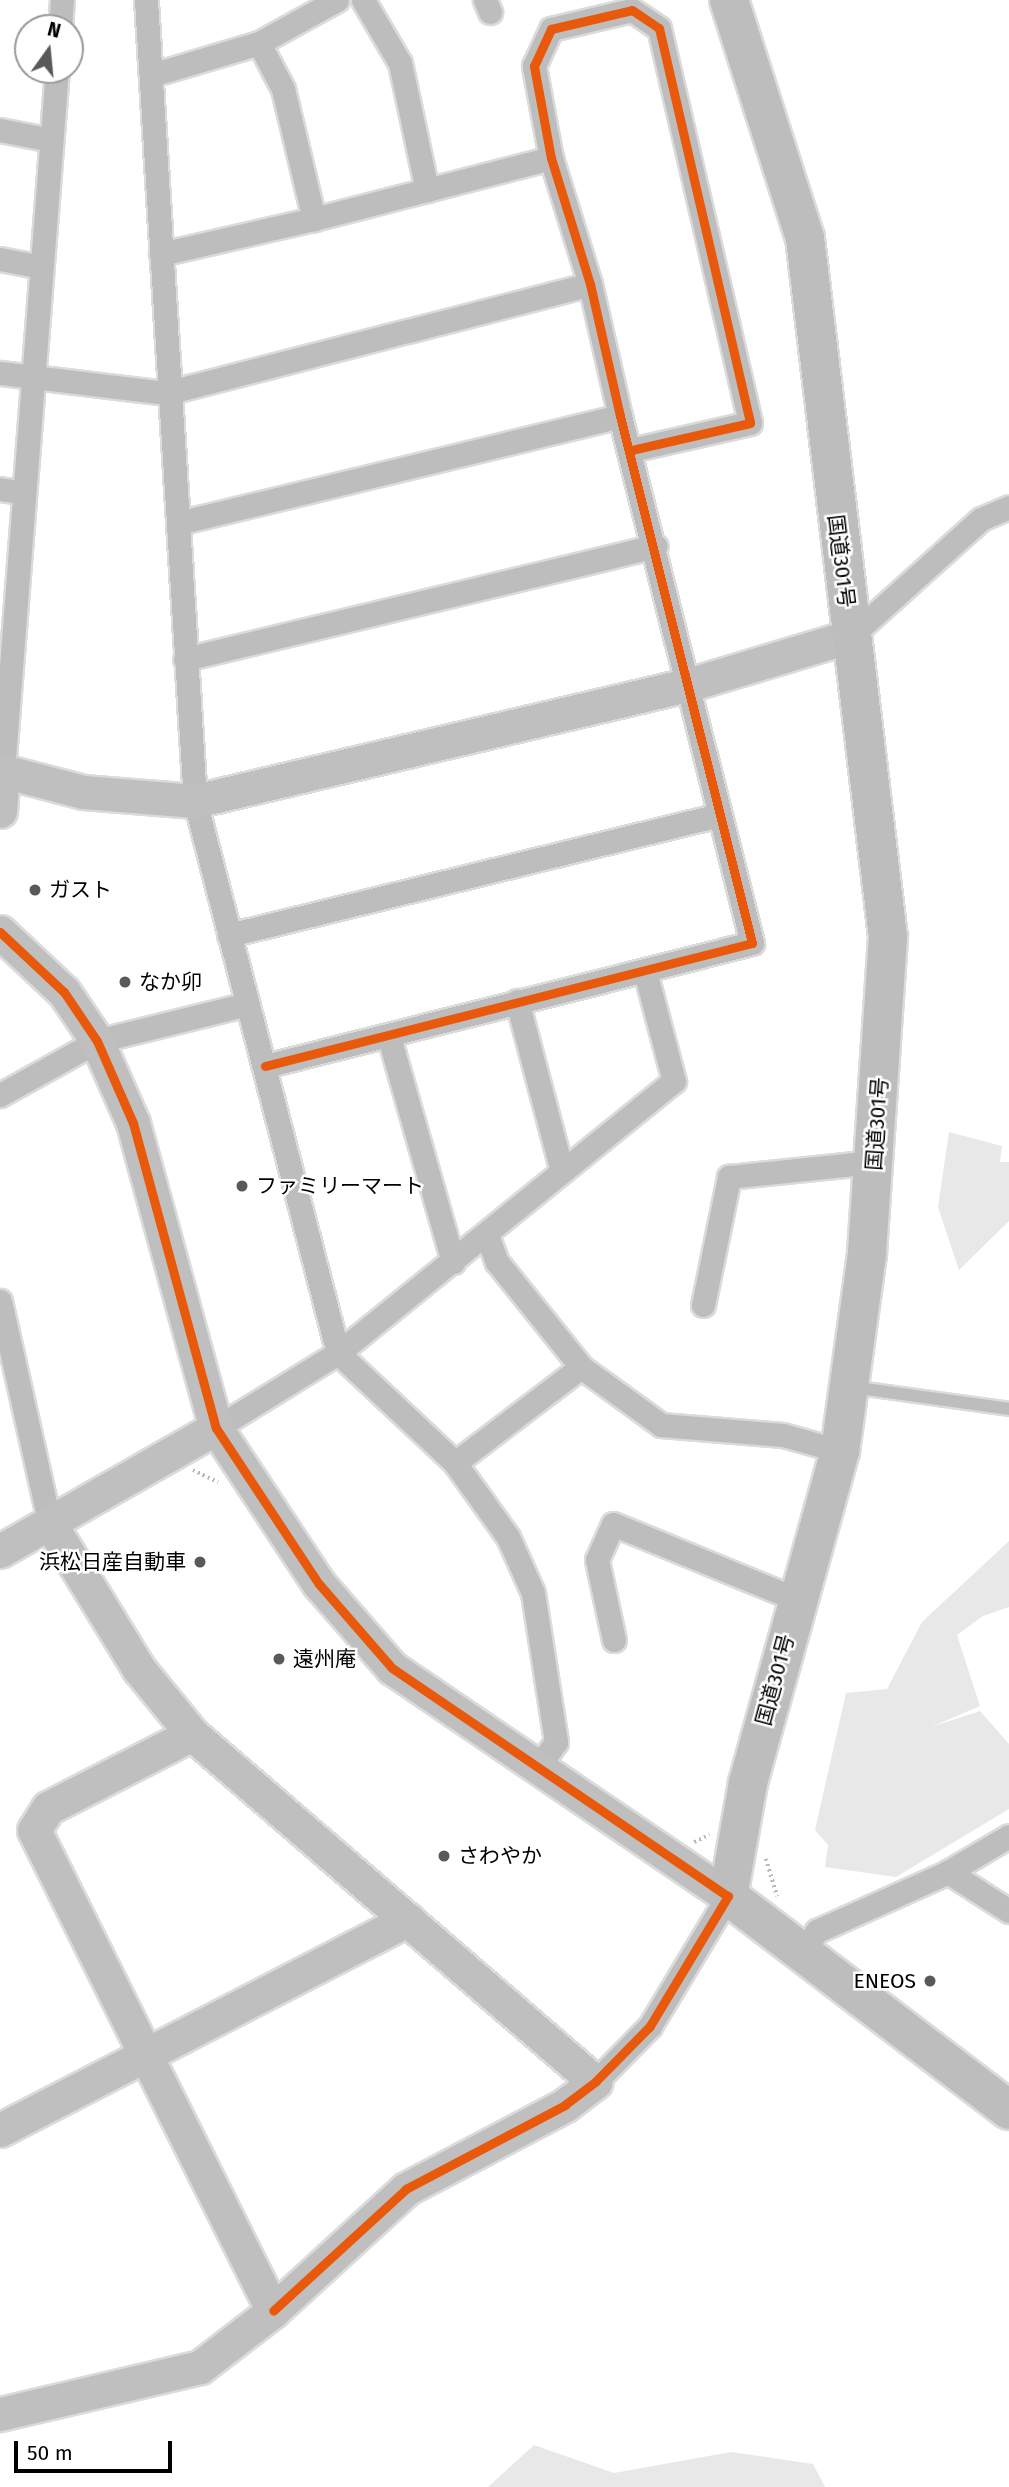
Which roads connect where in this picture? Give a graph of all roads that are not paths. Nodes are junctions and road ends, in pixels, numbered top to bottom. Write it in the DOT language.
graph roads {
  1 [pos="146,0"];
  2 [pos="337,0"];
  3 [pos="363,0"];
  4 [pos="729,0"];
  5 [pos="259,43"];
  6 [pos="155,74"];
  7 [pos="56,84"];
  8 [pos="0,130"];
  9 [pos="51,140"];
  10 [pos="551,158"];
  11 [pos="427,190"];
  12 [pos="314,219"];
  13 [pos="161,254"];
  14 [pos="0,259"];
  15 [pos="41,267"];
  16 [pos="590,284"];
  17 [pos="0,373"];
  18 [pos="33,380"];
  19 [pos="166,393"];
  20 [pos="620,416"];
  21 [pos="631,450"];
  22 [pos="0,489"];
  23 [pos="24,494"];
  24 [pos="1009,507"];
  25 [pos="178,523"];
  26 [pos="656,547"];
  27 [pos="7,615"];
  28 [pos="850,636"];
  29 [pos="184,659"];
  30 [pos="691,684"];
  31 [pos="3,771"];
  32 [pos="195,801"];
  33 [pos="0,811"];
  34 [pos="719,815"];
  35 [pos="0,932"];
  36 [pos="229,934"];
  37 [pos="645,971"];
  38 [pos="517,1001"];
  39 [pos="248,1004"];
  40 [pos="389,1037"];
  41 [pos="97,1041"];
  42 [pos="265,1066"];
  43 [pos="0,1095"];
  44 [pos="874,1162"];
  45 [pos="562,1171"];
  46 [pos="487,1235"];
  47 [pos="453,1262"];
  48 [pos="0,1301"];
  49 [pos="703,1305"];
  50 [pos="338,1353"];
  51 [pos="581,1367"];
  52 [pos="851,1387"];
  53 [pos="1009,1409"];
  54 [pos="216,1428"];
  55 [pos="841,1451"];
  56 [pos="455,1463"];
  57 [pos="50,1524"];
  58 [pos="0,1551"];
  59 [pos="798,1600"];
  60 [pos="614,1640"];
  61 [pos="192,1734"];
  62 [pos="537,1768"];
  63 [pos="1009,1836"];
  64 [pos="948,1872"];
  65 [pos="728,1896"];
  66 [pos="1009,1911"];
  67 [pos="408,1919"];
  68 [pos="802,1953"];
  69 [pos="146,2058"];
  70 [pos="595,2082"];
  71 [pos="1009,2110"];
  72 [pos="0,2130"];
  73 [pos="273,2311"];
  74 [pos="0,2414"];
  1 -- 6 [label="street"];
  2 -- 5 [label="street"];
  3 -- 11 [label="street"];
  4 -- 28 [label="highway, 国道301号"];
  5 -- 6 [label="street"];
  5 -- 12 [label="street"];
  6 -- 13 [label="street"];
  7 -- 9 [label="street"];
  8 -- 9 [label="street"];
  9 -- 15 [label="street"];
  10 -- 11 [label="street"];
  10 -- 16 [label="street"];
  10 -- 21 [label="street"];
  11 -- 12 [label="street"];
  12 -- 13 [label="street"];
  13 -- 19 [label="street"];
  14 -- 15 [label="street"];
  15 -- 18 [label="street"];
  16 -- 19 [label="street"];
  16 -- 20 [label="street"];
  17 -- 18 [label="street"];
  18 -- 19 [label="street"];
  18 -- 23 [label="street"];
  19 -- 25 [label="street"];
  20 -- 21 [label="street"];
  20 -- 25 [label="street"];
  21 -- 26 [label="street"];
  22 -- 23 [label="street"];
  23 -- 27 [label="street"];
  24 -- 28 [label="street"];
  25 -- 29 [label="street"];
  26 -- 29 [label="street"];
  26 -- 30 [label="street"];
  27 -- 31 [label="street"];
  28 -- 30 [label="street"];
  28 -- 44 [label="highway, 国道301号"];
  29 -- 32 [label="street"];
  30 -- 32 [label="street"];
  30 -- 34 [label="street"];
  31 -- 32 [label="street"];
  31 -- 33 [label="street"];
  32 -- 36 [label="street"];
  34 -- 36 [label="street"];
  34 -- 37 [label="street"];
  35 -- 41 [label="street"];
  36 -- 39 [label="street"];
  37 -- 38 [label="street"];
  37 -- 45 [label="street"];
  38 -- 40 [label="street"];
  38 -- 45 [label="street"];
  39 -- 41 [label="street"];
  39 -- 42 [label="street"];
  40 -- 42 [label="street"];
  40 -- 47 [label="street"];
  41 -- 43 [label="street"];
  41 -- 54 [label="street"];
  42 -- 50 [label="street"];
  44 -- 49 [label="street"];
  44 -- 52 [label="highway, 国道301号"];
  45 -- 46 [label="street"];
  46 -- 47 [label="street"];
  46 -- 51 [label="street"];
  47 -- 50 [label="street"];
  48 -- 57 [label="street"];
  50 -- 54 [label="street"];
  50 -- 56 [label="street"];
  51 -- 55 [label="street"];
  51 -- 56 [label="street"];
  52 -- 53 [label="lane"];
  52 -- 55 [label="highway, 国道301号"];
  54 -- 57 [label="street"];
  54 -- 62 [label="street"];
  55 -- 59 [label="highway, 国道301号"];
  56 -- 62 [label="street"];
  57 -- 58 [label="street"];
  57 -- 61 [label="street"];
  59 -- 60 [label="street"];
  59 -- 65 [label="highway, 国道301号"];
  61 -- 67 [label="street"];
  61 -- 69 [label="street"];
  62 -- 65 [label="street"];
  63 -- 64 [label="street"];
  64 -- 66 [label="street"];
  64 -- 68 [label="street"];
  65 -- 68 [label="highway"];
  65 -- 70 [label="street"];
  67 -- 69 [label="street"];
  67 -- 70 [label="street"];
  68 -- 71 [label="highway"];
  69 -- 72 [label="street"];
  69 -- 73 [label="street"];
  70 -- 73 [label="street"];
  73 -- 74 [label="street"];
}
